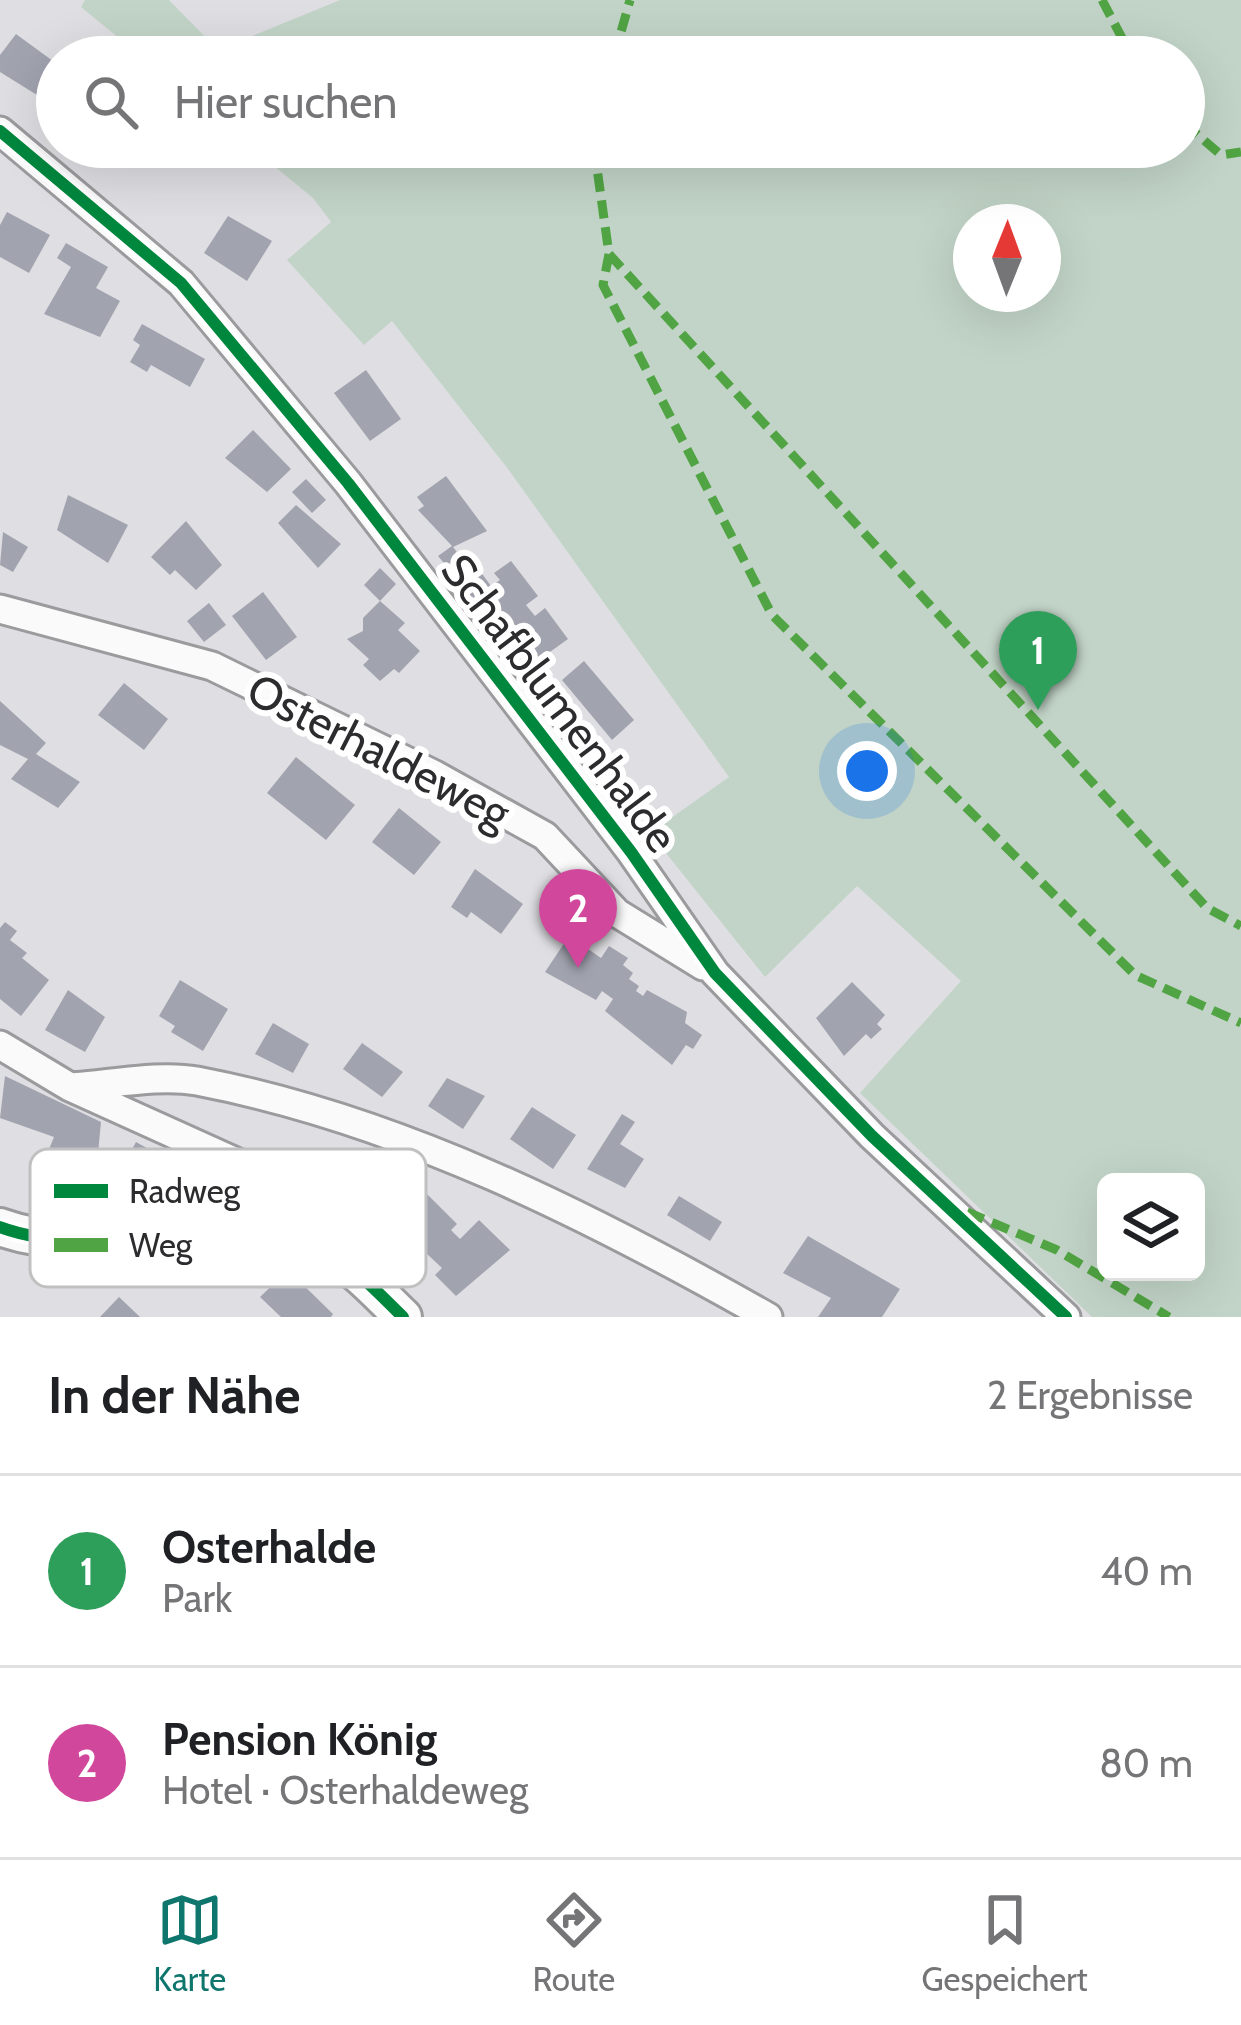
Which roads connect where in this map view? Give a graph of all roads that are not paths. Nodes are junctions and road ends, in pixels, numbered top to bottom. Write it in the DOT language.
graph roads {
  1 [pos="0,130"];
  2 [pos="36,160"];
  3 [pos="45,168"];
  4 [pos="0,609"];
  5 [pos="715,973"];
  6 [pos="0,1045"];
  7 [pos="70,1087"];
  8 [pos="207,1149"];
  9 [pos="423,1149"];
  10 [pos="426,1150"];
  11 [pos="0,1227"];
  12 [pos="30,1233"];
  13 [pos="368,1287"];
  14 [pos="403,1317"];
  15 [pos="768,1317"];
  16 [pos="1066,1317"];
  1 -- 2 [label="street, Schafblumenhalde"];
  3 -- 5 [label="street, Schafblumenhalde"];
  4 -- 5 [label="street, Osterhaldeweg"];
  5 -- 16 [label="street, Schafblumenhalde"];
  6 -- 7 [label="street"];
  7 -- 8 [label="street"];
  7 -- 9 [label="street"];
  10 -- 15 [label="street"];
  11 -- 12 [label="street"];
  13 -- 14 [label="street"];
}
